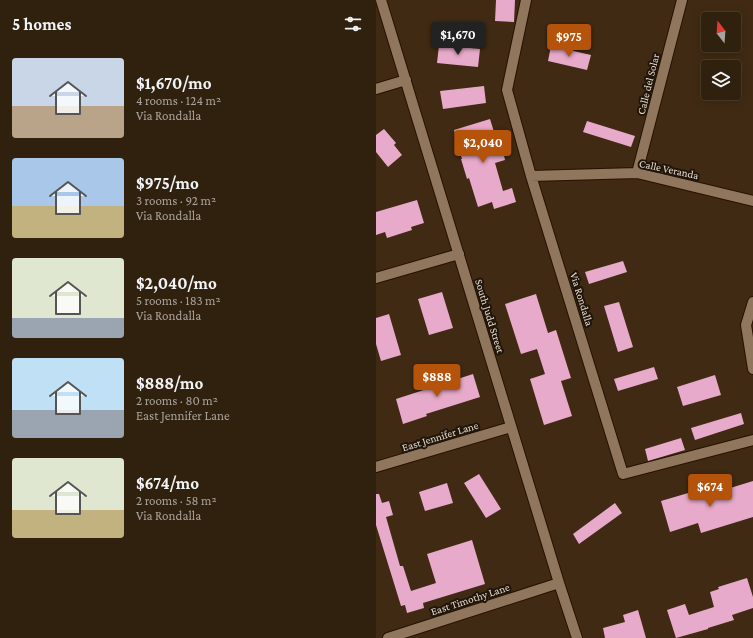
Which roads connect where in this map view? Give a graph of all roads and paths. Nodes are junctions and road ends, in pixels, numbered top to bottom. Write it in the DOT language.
graph roads {
  1 [pos="382,0"];
  2 [pos="526,0"];
  3 [pos="682,0"];
  4 [pos="406,80"];
  5 [pos="376,89"];
  6 [pos="638,173"];
  7 [pos="531,176"];
  8 [pos="753,201"];
  9 [pos="459,254"];
  10 [pos="376,278"];
  11 [pos="753,302"];
  12 [pos="753,369"];
  13 [pos="511,427"];
  14 [pos="753,440"];
  15 [pos="376,467"];
  16 [pos="559,583"];
  17 [pos="388,638"];
  18 [pos="577,638"];
  1 -- 4 [label="street, South Judd Street"];
  2 -- 7 [label="street, Via Rondalla"];
  3 -- 6 [label="street, Calle del Solar"];
  4 -- 5 [label="street"];
  4 -- 9 [label="street, South Judd Street"];
  6 -- 7 [label="street, Calle Veranda"];
  6 -- 8 [label="street, Calle Veranda"];
  7 -- 14 [label="street, Via Rondalla"];
  9 -- 10 [label="street"];
  9 -- 13 [label="street, South Judd Street"];
  11 -- 12 [label="street"];
  13 -- 15 [label="street, East Jennifer Lane"];
  13 -- 16 [label="street, South Judd Street"];
  16 -- 17 [label="street, East Timothy Lane"];
  16 -- 18 [label="street, South Judd Street"];
}
